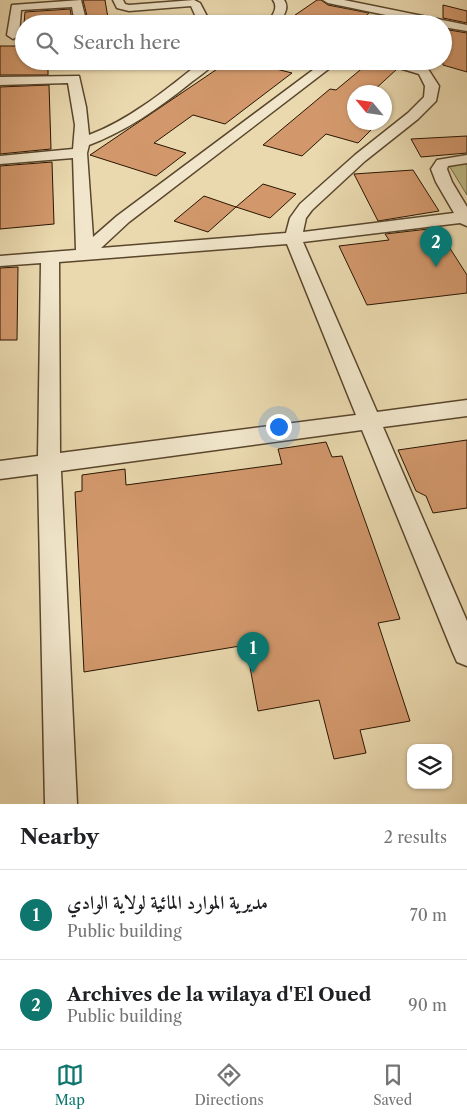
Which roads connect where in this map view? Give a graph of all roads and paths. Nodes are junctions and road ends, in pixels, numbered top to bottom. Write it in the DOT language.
graph roads {
  1 [pos="118,0"];
  2 [pos="278,0"];
  3 [pos="328,0"];
  4 [pos="76,1"];
  5 [pos="79,15"];
  6 [pos="201,15"];
  7 [pos="278,15"];
  8 [pos="402,15"];
  9 [pos="15,21"];
  10 [pos="452,25"];
  11 [pos="467,28"];
  12 [pos="0,35"];
  13 [pos="15,35"];
  14 [pos="198,70"];
  15 [pos="321,70"];
  16 [pos="420,70"];
  17 [pos="0,81"];
  18 [pos="81,148"];
  19 [pos="467,159"];
  20 [pos="0,160"];
  21 [pos="466,219"];
  22 [pos="293,238"];
  23 [pos="85,253"];
  24 [pos="50,257"];
  25 [pos="0,261"];
  26 [pos="467,408"];
  27 [pos="369,419"];
  28 [pos="50,463"];
  29 [pos="0,470"];
  30 [pos="467,653"];
  31 [pos="61,804"];
  1 -- 6 [label="street"];
  2 -- 7 [label="street"];
  3 -- 8 [label="street"];
  4 -- 5 [label="street"];
  4 -- 9 [label="street"];
  10 -- 11 [label="street"];
  12 -- 13 [label="street"];
  14 -- 18 [label="street"];
  15 -- 23 [label="street"];
  16 -- 22 [label="street"];
  17 -- 18 [label="street"];
  18 -- 20 [label="street"];
  18 -- 23 [label="street"];
  19 -- 21 [label="street"];
  21 -- 22 [label="street"];
  22 -- 23 [label="street"];
  22 -- 27 [label="street"];
  23 -- 24 [label="street"];
  24 -- 25 [label="street"];
  24 -- 28 [label="street"];
  26 -- 27 [label="street"];
  27 -- 28 [label="street"];
  27 -- 30 [label="street"];
  28 -- 29 [label="street"];
  28 -- 31 [label="street"];
}
